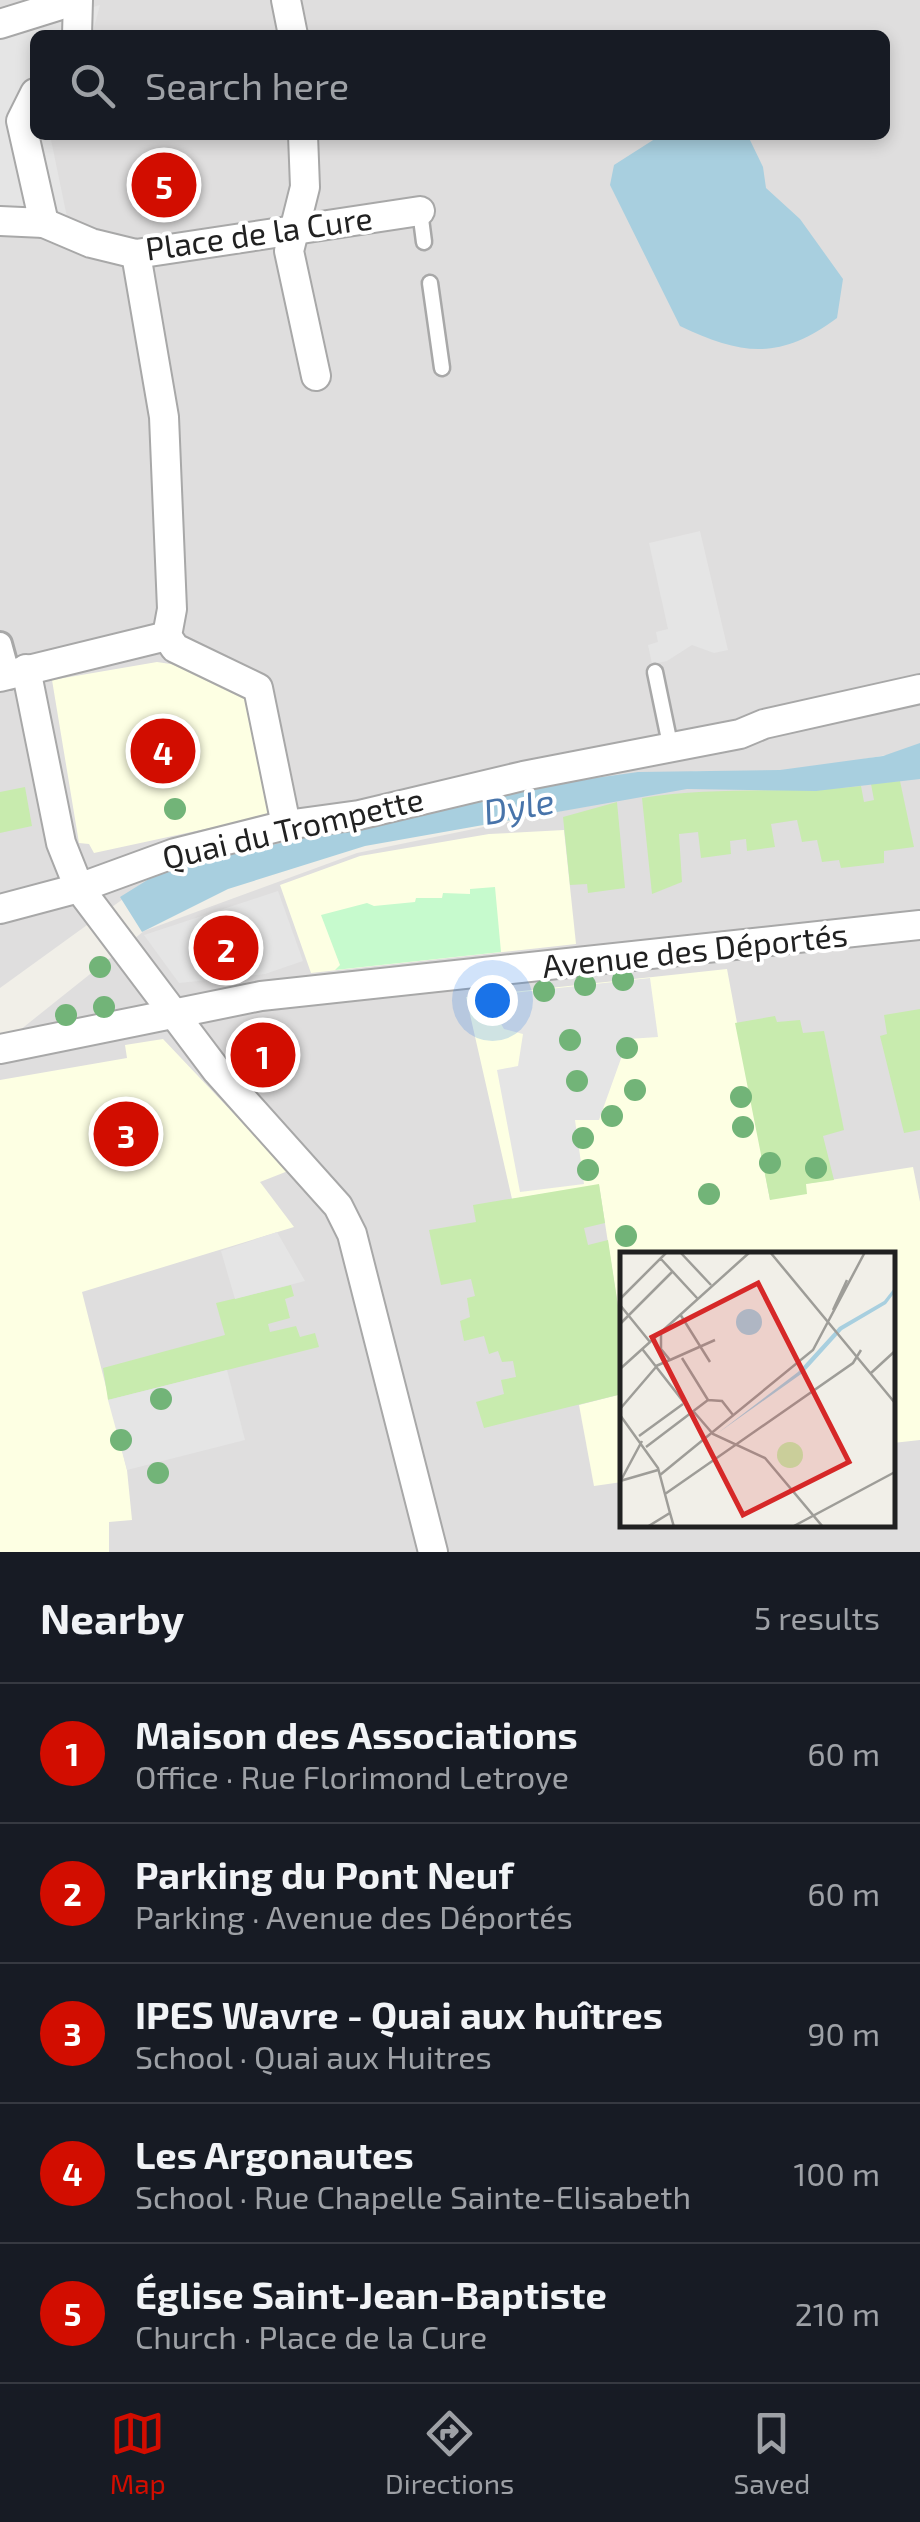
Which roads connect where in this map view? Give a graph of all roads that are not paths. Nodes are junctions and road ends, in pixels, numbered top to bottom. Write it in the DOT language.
graph roads {
  1 [pos="78,0"];
  2 [pos="286,0"];
  3 [pos="0,24"];
  4 [pos="77,30"];
  5 [pos="292,30"];
  6 [pos="30,102"];
  7 [pos="303,140"];
  8 [pos="420,211"];
  9 [pos="0,222"];
  10 [pos="44,223"];
  11 [pos="294,233"];
  12 [pos="424,242"];
  13 [pos="136,254"];
  14 [pos="430,283"];
  15 [pos="442,368"];
  16 [pos="316,376"];
  17 [pos="167,636"];
  18 [pos="0,644"];
  19 [pos="654,672"];
  20 [pos="12,674"];
  21 [pos="920,689"];
  22 [pos="671,749"];
  23 [pos="286,825"];
  24 [pos="79,888"];
  25 [pos="0,909"];
  26 [pos="920,925"];
  27 [pos="174,1016"];
  28 [pos="0,1049"];
  29 [pos="432,1552"];
  1 -- 3 [label="street"];
  1 -- 4 [label="street"];
  2 -- 5 [label="street"];
  6 -- 10 [label="street"];
  7 -- 11 [label="street"];
  8 -- 11 [label="street, Place de la Cure"];
  8 -- 12 [label="lane"];
  9 -- 10 [label="street"];
  10 -- 13 [label="street, Place de la Cure"];
  11 -- 13 [label="street, Place de la Cure"];
  11 -- 16 [label="street"];
  13 -- 17 [label="street"];
  14 -- 15 [label="lane"];
  17 -- 20 [label="street"];
  17 -- 23 [label="street"];
  18 -- 20 [label="street"];
  19 -- 22 [label="lane"];
  20 -- 24 [label="street"];
  21 -- 22 [label="street, Quai du Trompette"];
  22 -- 23 [label="street, Quai du Trompette"];
  23 -- 24 [label="street, Quai du Trompette"];
  24 -- 25 [label="street, Quai du Trompette"];
  24 -- 27 [label="street"];
  26 -- 27 [label="street, Avenue des Déportés"];
  27 -- 28 [label="street, Avenue des Déportés"];
  27 -- 29 [label="street"];
}
